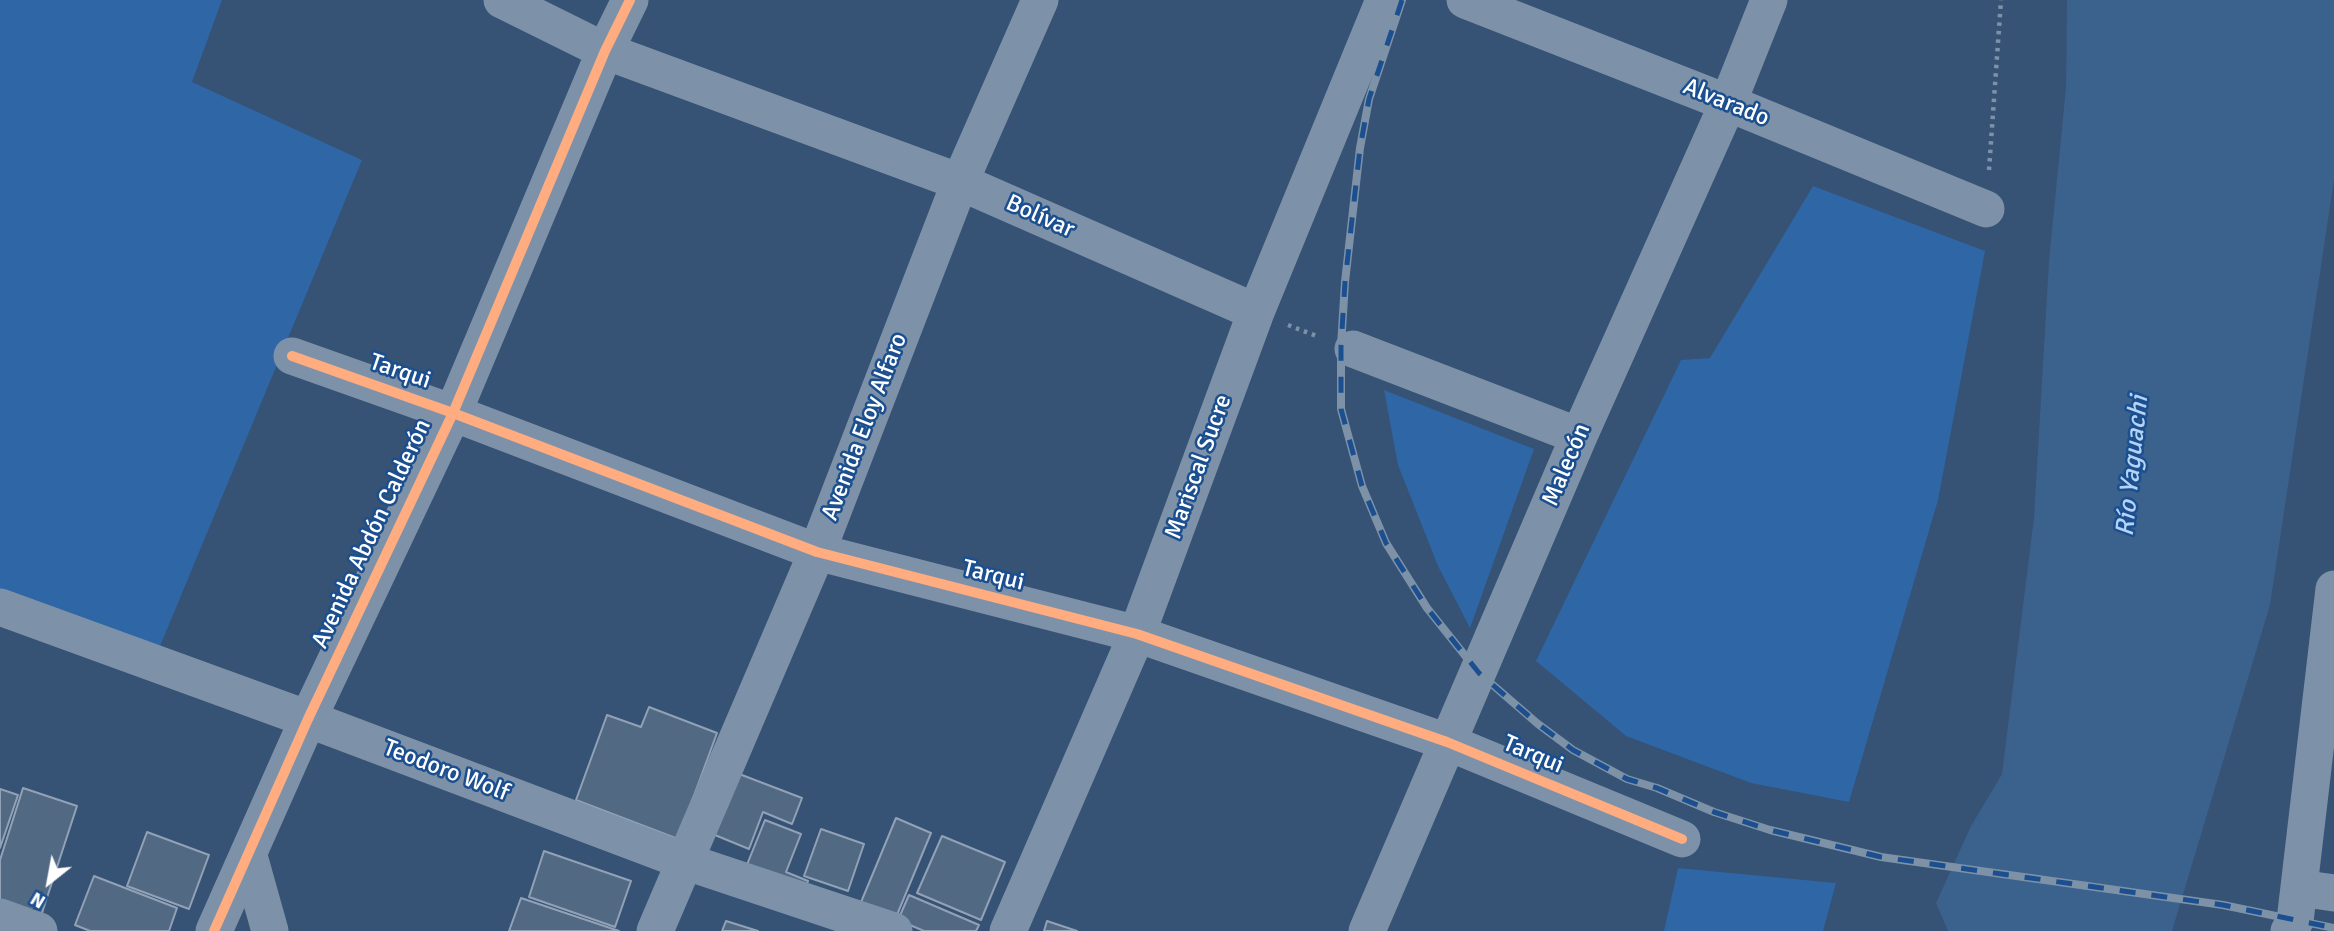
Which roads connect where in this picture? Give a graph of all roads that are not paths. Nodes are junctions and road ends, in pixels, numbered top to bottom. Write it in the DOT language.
graph roads {
  1 [pos="502,0"];
  2 [pos="630,0"];
  3 [pos="1040,0"];
  4 [pos="1384,0"];
  5 [pos="1465,0"];
  6 [pos="1769,0"];
  7 [pos="605,51"];
  8 [pos="1728,103"];
  9 [pos="960,182"];
  10 [pos="1986,209"];
  11 [pos="1256,312"];
  12 [pos="1353,349"];
  13 [pos="292,356"];
  14 [pos="453,413"];
  15 [pos="1579,436"];
  16 [pos="817,552"];
  17 [pos="2334,589"];
  18 [pos="0,607"];
  19 [pos="1137,634"];
  20 [pos="308,719"];
  21 [pos="1447,742"];
  22 [pos="1682,839"];
  23 [pos="248,856"];
  24 [pos="684,861"];
  25 [pos="2316,890"];
  26 [pos="0,917"];
  27 [pos="39,931"];
  28 [pos="214,931"];
  29 [pos="270,931"];
  30 [pos="655,931"];
  31 [pos="894,931"];
  32 [pos="1008,931"];
  33 [pos="1367,931"];
  34 [pos="2288,931"];
  1 -- 7 [label="street, Bolívar"];
  2 -- 7 [label="street, Avenida Abdón Calderón"];
  3 -- 9 [label="street, Avenida Eloy Alfaro"];
  4 -- 11 [label="street, Mariscal Sucre"];
  5 -- 8 [label="street, Alvarado"];
  6 -- 8 [label="street, Malecón"];
  7 -- 9 [label="street, Bolívar"];
  7 -- 14 [label="street, Avenida Abdón Calderón"];
  8 -- 10 [label="street, Alvarado"];
  8 -- 15 [label="street, Malecón"];
  9 -- 11 [label="street, Bolívar"];
  9 -- 16 [label="street, Avenida Eloy Alfaro"];
  11 -- 19 [label="street, Mariscal Sucre"];
  12 -- 15 [label="street"];
  13 -- 14 [label="street, Tarqui"];
  14 -- 16 [label="street, Tarqui"];
  14 -- 20 [label="street, Avenida Abdón Calderón"];
  15 -- 21 [label="street, Malecón"];
  16 -- 19 [label="street, Tarqui"];
  16 -- 24 [label="street, Avenida Eloy Alfaro"];
  17 -- 25 [label="street"];
  18 -- 20 [label="street, Teodoro Wolf"];
  19 -- 21 [label="street, Tarqui"];
  19 -- 32 [label="street, Mariscal Sucre"];
  20 -- 23 [label="street, Avenida Abdón Calderón"];
  20 -- 24 [label="street, Teodoro Wolf"];
  21 -- 22 [label="street, Tarqui"];
  21 -- 33 [label="street, Malecón"];
  23 -- 28 [label="street, Avenida Abdón Calderón"];
  23 -- 29 [label="street"];
  24 -- 30 [label="street, Avenida Eloy Alfaro"];
  24 -- 31 [label="street, Teodoro Wolf"];
  25 -- 34 [label="street"];
  26 -- 27 [label="street"];
}
